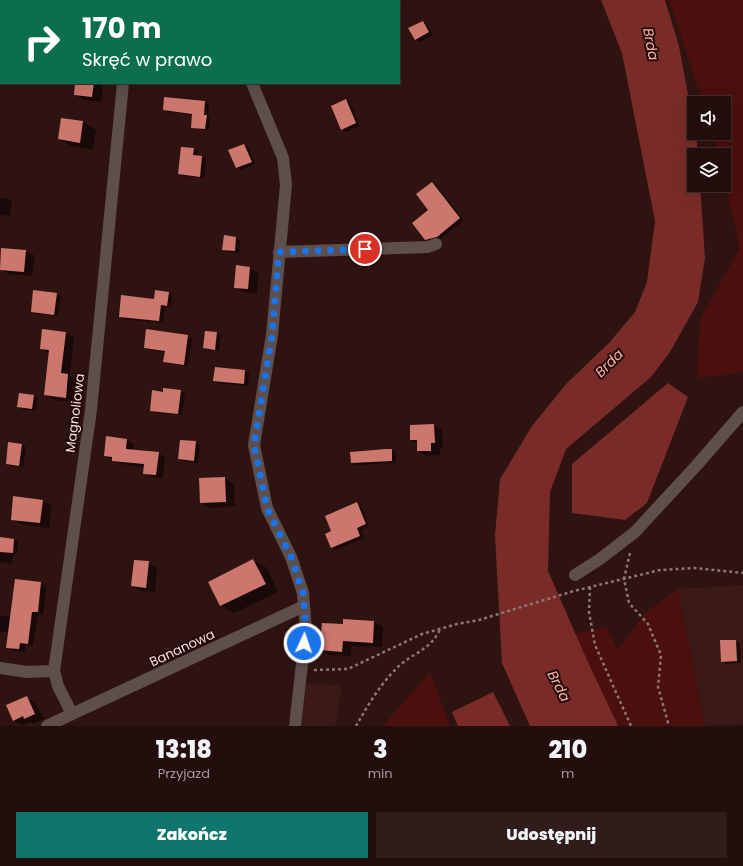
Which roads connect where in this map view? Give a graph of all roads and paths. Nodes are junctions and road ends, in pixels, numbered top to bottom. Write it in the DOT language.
graph roads {
  1 [pos="123,84"];
  2 [pos="252,84"];
  3 [pos="436,244"];
  4 [pos="279,252"];
  5 [pos="743,412"];
  6 [pos="743,573"];
  7 [pos="575,575"];
  8 [pos="624,579"];
  9 [pos="590,587"];
  10 [pos="304,606"];
  11 [pos="440,629"];
  12 [pos="0,668"];
  13 [pos="301,670"];
  14 [pos="54,671"];
  15 [pos="72,714"];
  16 [pos="47,726"];
  17 [pos="295,726"];
  18 [pos="356,726"];
  19 [pos="631,726"];
  20 [pos="669,726"];
  1 -- 14 [label="street, Magnoliowa"];
  2 -- 4 [label="street"];
  3 -- 4 [label="street"];
  4 -- 10 [label="street"];
  5 -- 7 [label="street"];
  6 -- 8 [label="path"];
  8 -- 9 [label="path"];
  8 -- 20 [label="path"];
  9 -- 11 [label="path"];
  9 -- 19 [label="path"];
  10 -- 13 [label="street"];
  10 -- 15 [label="street, Bananowa"];
  11 -- 13 [label="path"];
  11 -- 18 [label="path"];
  12 -- 14 [label="street"];
  13 -- 17 [label="street"];
  14 -- 15 [label="street, Magnoliowa"];
  15 -- 16 [label="street"];
}
